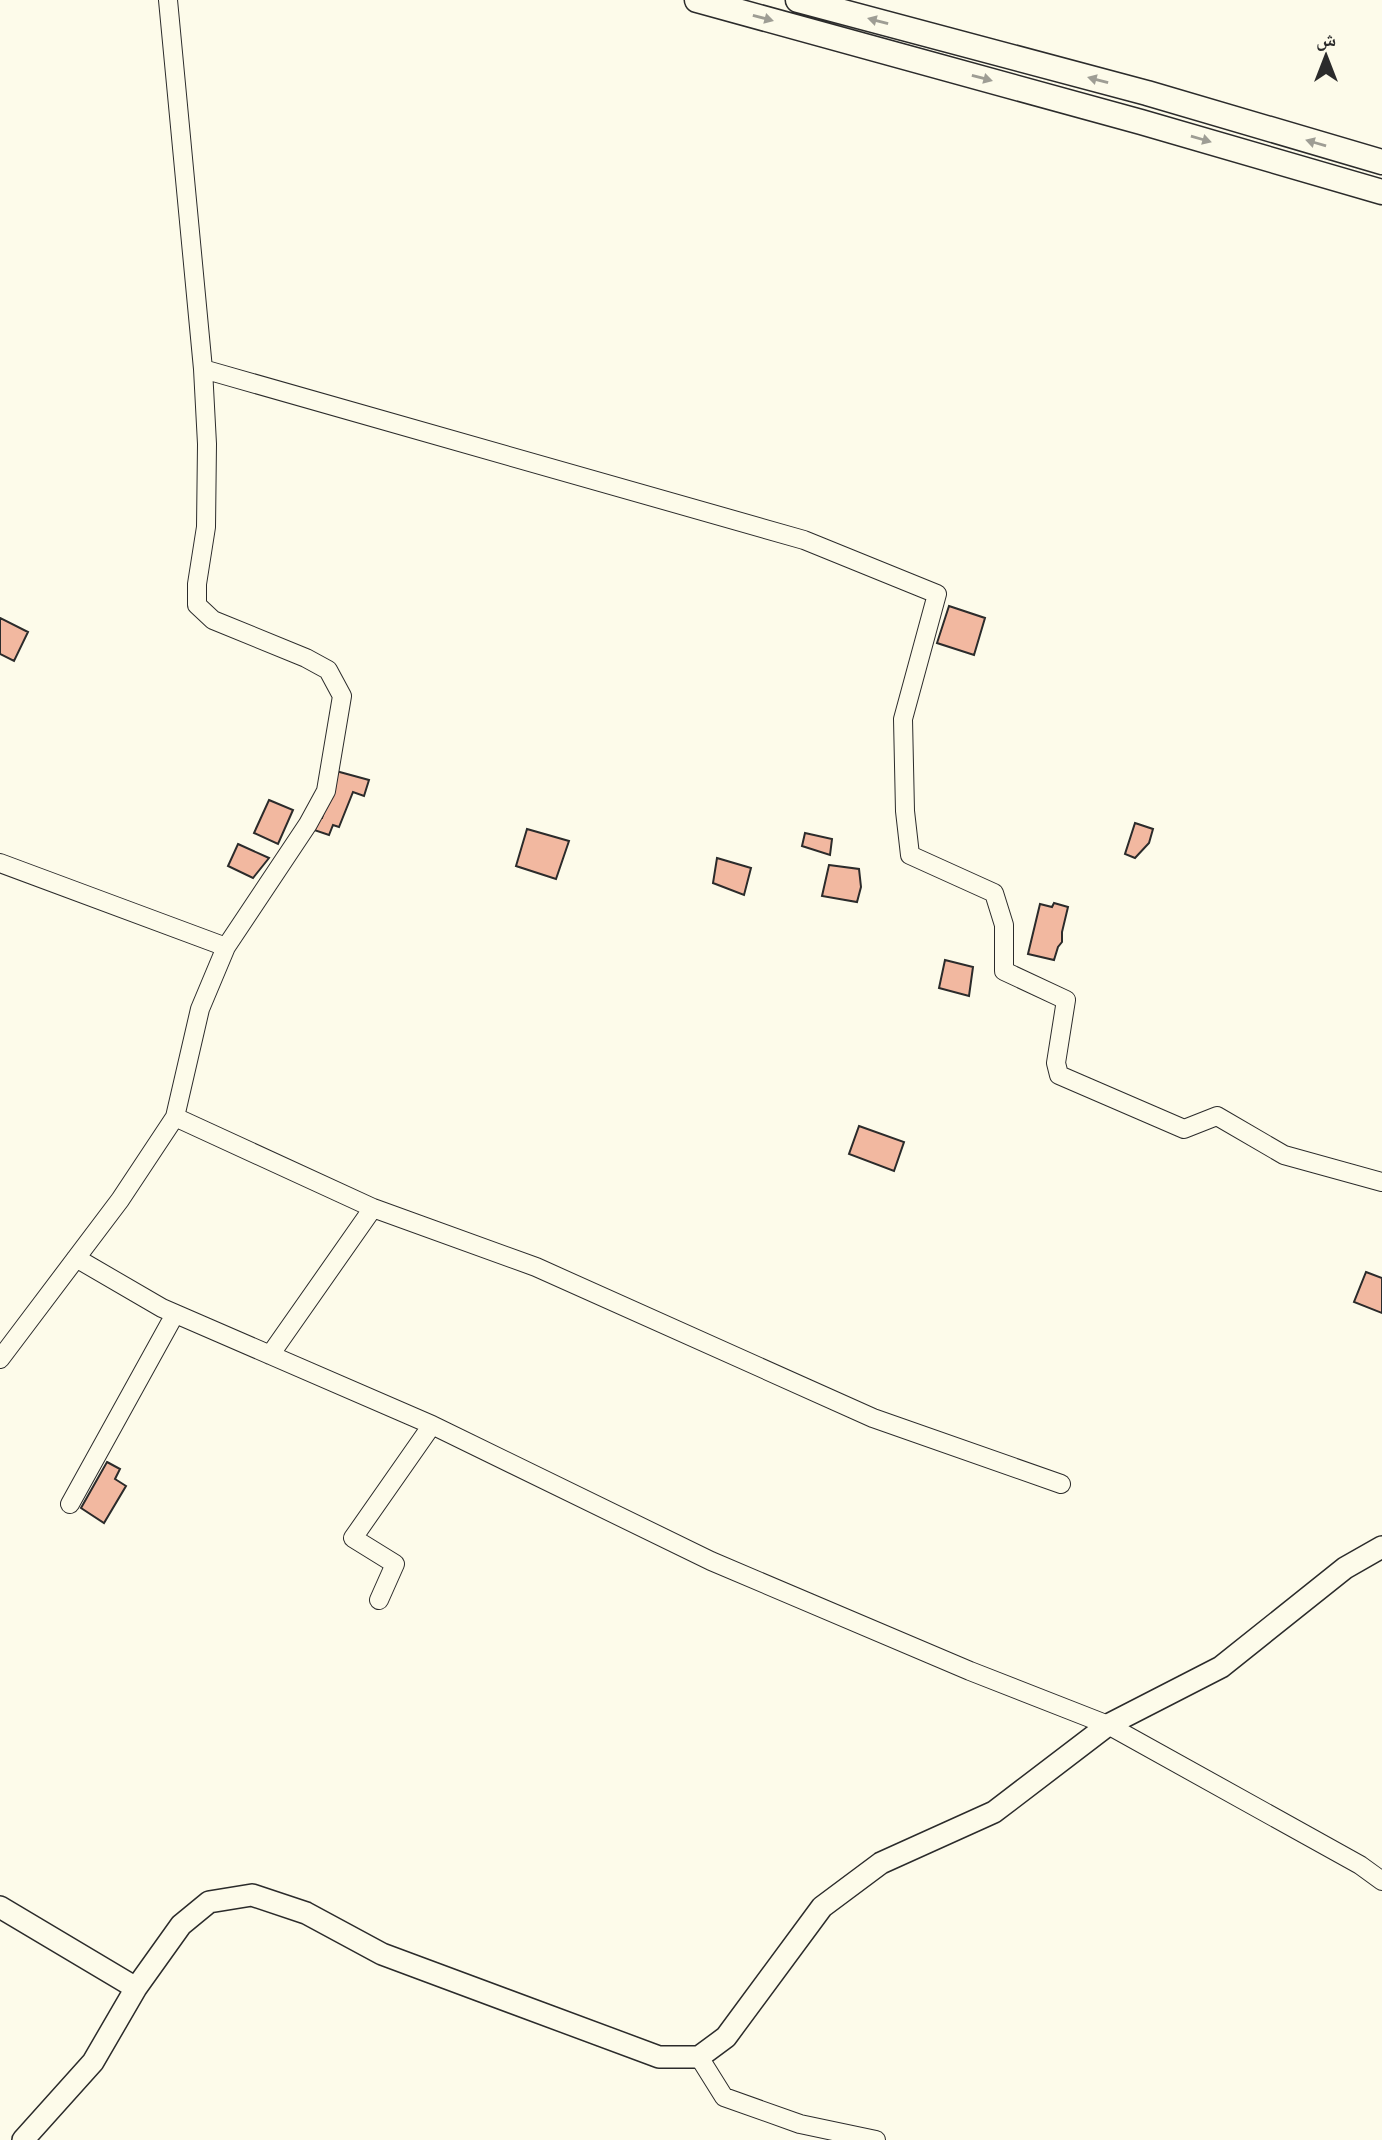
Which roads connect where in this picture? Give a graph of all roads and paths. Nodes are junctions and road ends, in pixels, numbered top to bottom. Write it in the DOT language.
graph roads {
  1 [pos="168,0"];
  2 [pos="697,0"];
  3 [pos="798,0"];
  4 [pos="1382,162"];
  5 [pos="1382,192"];
  6 [pos="203,369"];
  7 [pos="0,863"];
  8 [pos="226,947"];
  9 [pos="175,1117"];
  10 [pos="1382,1182"];
  11 [pos="373,1208"];
  12 [pos="76,1258"];
  13 [pos="175,1314"];
  14 [pos="270,1355"];
  15 [pos="0,1359"];
  16 [pos="432,1425"];
  17 [pos="1061,1484"];
  18 [pos="70,1504"];
  19 [pos="1382,1547"];
  20 [pos="379,1600"];
  21 [pos="1108,1726"];
  22 [pos="1382,1881"];
  23 [pos="0,1907"];
  24 [pos="136,1988"];
  25 [pos="699,2057"];
  26 [pos="23,2140"];
  27 [pos="876,2140"];
  1 -- 6 [label="street"];
  2 -- 5 [label="main road, one-way"];
  4 -- 3 [label="main road, one-way"];
  6 -- 8 [label="street"];
  6 -- 10 [label="street"];
  7 -- 8 [label="street"];
  8 -- 9 [label="street"];
  9 -- 11 [label="street"];
  9 -- 12 [label="street"];
  11 -- 14 [label="street"];
  11 -- 17 [label="street"];
  12 -- 13 [label="street"];
  12 -- 15 [label="street"];
  13 -- 14 [label="street"];
  13 -- 18 [label="street"];
  14 -- 16 [label="street"];
  16 -- 20 [label="street"];
  16 -- 21 [label="street"];
  19 -- 21 [label="street"];
  21 -- 22 [label="street"];
  21 -- 25 [label="street"];
  23 -- 24 [label="street"];
  24 -- 25 [label="street"];
  24 -- 26 [label="street"];
  25 -- 27 [label="street"];
}
